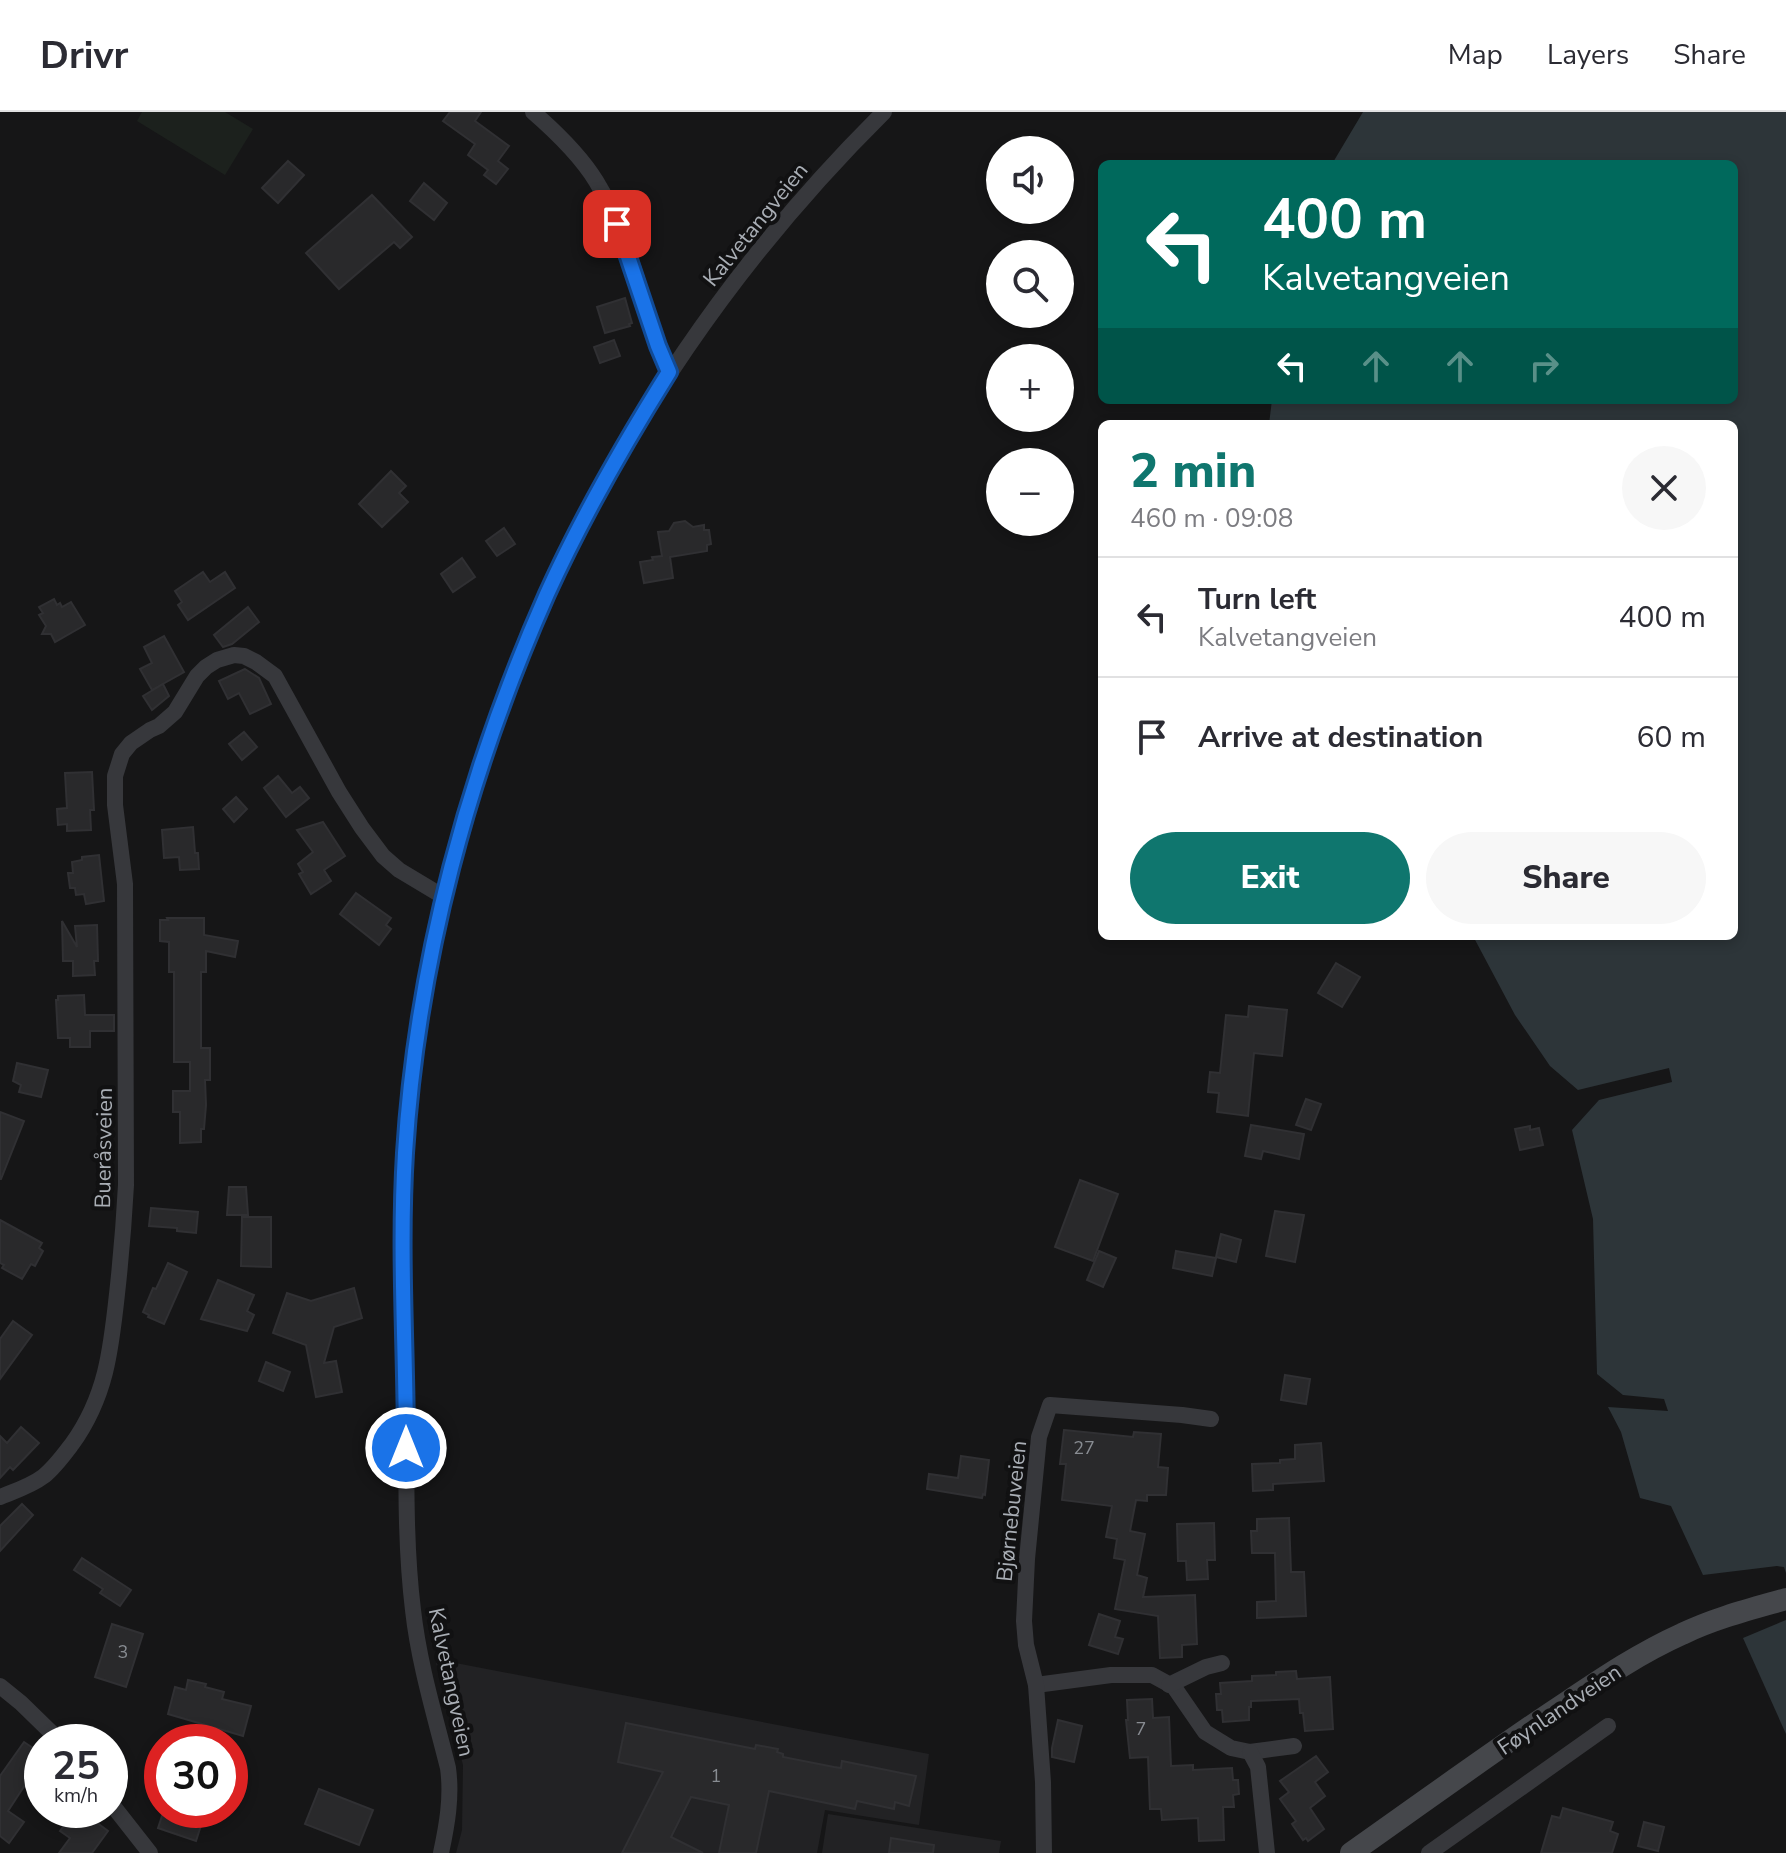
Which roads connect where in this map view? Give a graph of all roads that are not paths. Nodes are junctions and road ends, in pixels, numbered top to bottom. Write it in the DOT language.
graph roads {
  1 [pos="533,112"];
  2 [pos="884,112"];
  3 [pos="669,372"];
  4 [pos="444,897"];
  5 [pos="1211,1419"];
  6 [pos="0,1497"];
  7 [pos="1786,1599"];
  8 [pos="1222,1663"];
  9 [pos="1036,1685"];
  10 [pos="1169,1685"];
  11 [pos="0,1686"];
  12 [pos="41,1724"];
  13 [pos="1608,1726"];
  14 [pos="1294,1746"];
  15 [pos="1250,1752"];
  16 [pos="128,1825"];
  17 [pos="150,1853"];
  18 [pos="441,1853"];
  19 [pos="1044,1853"];
  20 [pos="1267,1853"];
  21 [pos="1351,1853"];
  22 [pos="1429,1853"];
  1 -- 3 [label="street"];
  2 -- 3 [label="street, Kalvetangveien"];
  3 -- 4 [label="street, Kalvetangveien"];
  4 -- 6 [label="street, Bueråsveien"];
  4 -- 18 [label="street, Kalvetangveien"];
  5 -- 9 [label="street, Bjørnebuveien"];
  7 -- 21 [label="main road, Føynlandveien"];
  8 -- 10 [label="street"];
  9 -- 10 [label="street"];
  9 -- 19 [label="street, Bjørnebuveien"];
  10 -- 15 [label="street"];
  11 -- 12 [label="street"];
  13 -- 22 [label="street"];
  14 -- 15 [label="street"];
  15 -- 20 [label="street"];
  16 -- 17 [label="street"];
}
